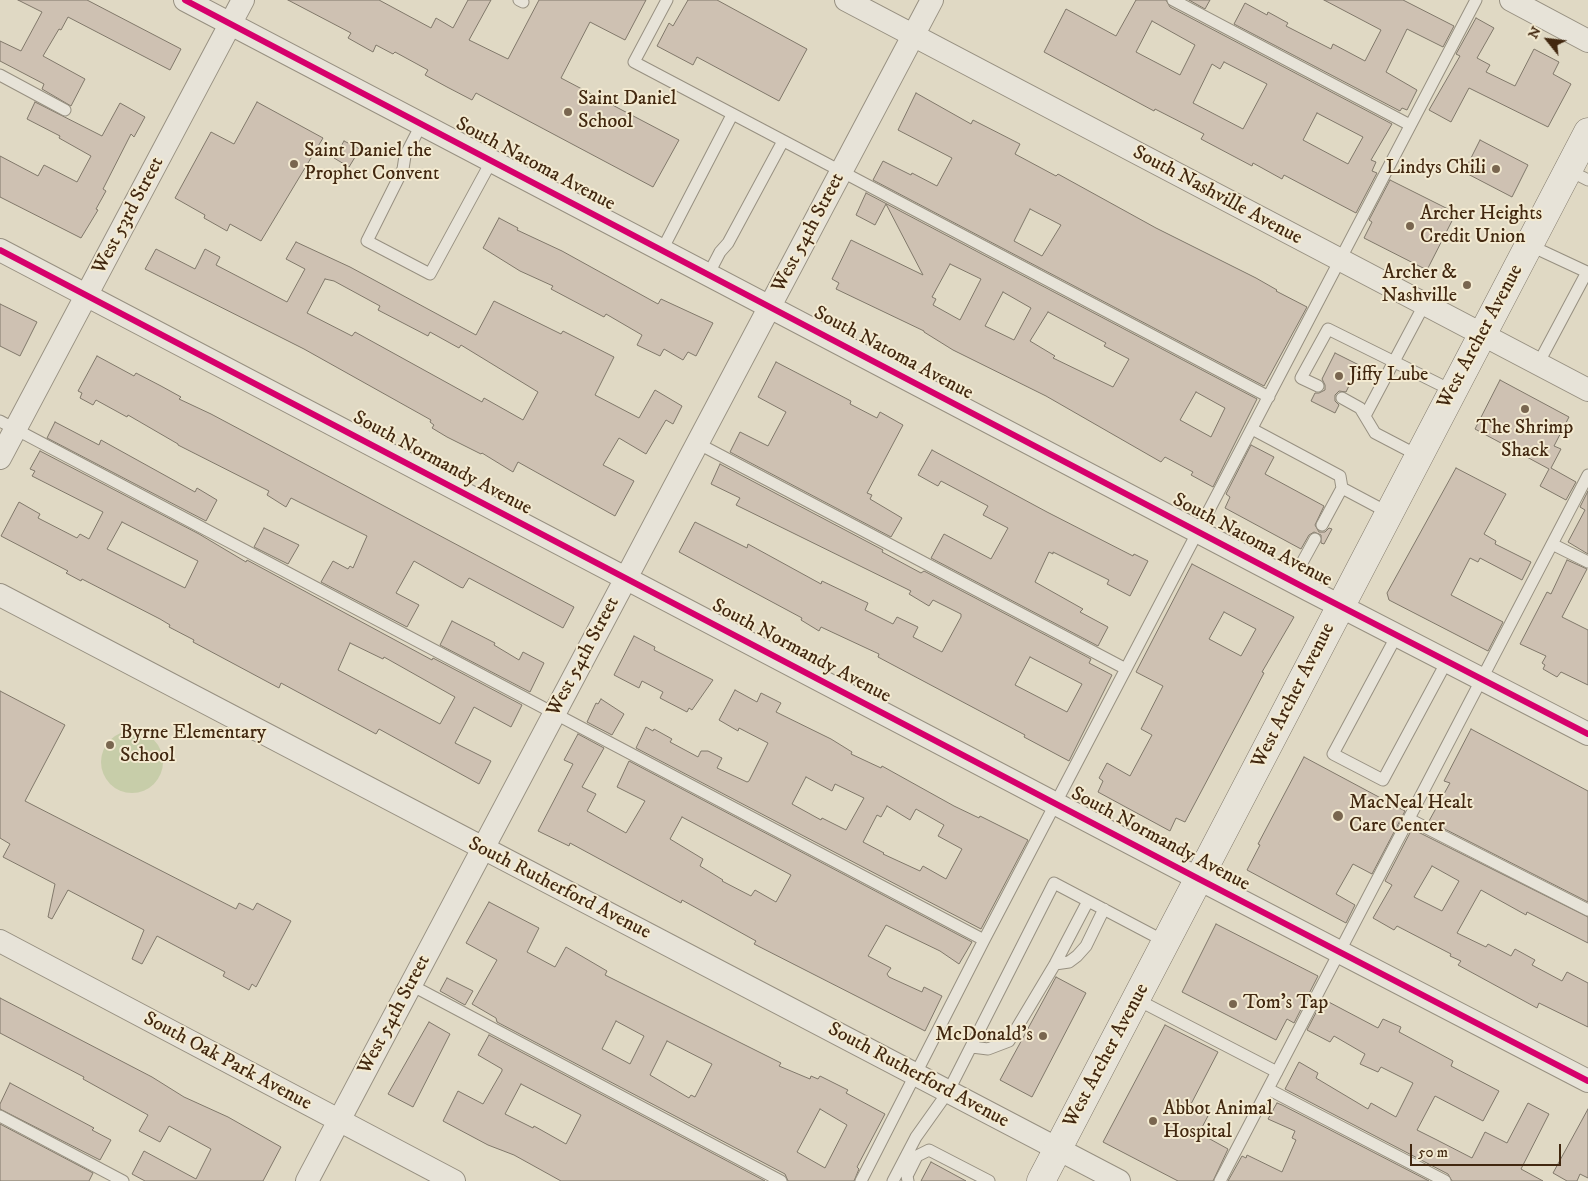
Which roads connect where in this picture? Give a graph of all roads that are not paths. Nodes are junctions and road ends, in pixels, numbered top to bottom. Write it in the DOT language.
graph roads {
  1 [pos="185,0"];
  2 [pos="243,0"];
  3 [pos="667,0"];
  4 [pos="846,0"];
  5 [pos="932,0"];
  6 [pos="1173,0"];
  7 [pos="1476,0"];
  8 [pos="1510,0"];
  9 [pos="231,24"];
  10 [pos="913,35"];
  11 [pos="1588,41"];
  12 [pos="0,75"];
  13 [pos="65,110"];
  14 [pos="732,115"];
  15 [pos="422,123"];
  16 [pos="1410,125"];
  17 [pos="1588,132"];
  18 [pos="783,141"];
  19 [pos="492,160"];
  20 [pos="842,172"];
  21 [pos="1578,175"];
  22 [pos="1529,244"];
  23 [pos="0,250"];
  24 [pos="662,250"];
  25 [pos="1340,261"];
  26 [pos="708,275"];
  27 [pos="86,296"];
  28 [pos="1424,305"];
  29 [pos="769,307"];
  30 [pos="1482,335"];
  31 [pos="1392,360"];
  32 [pos="1538,364"];
  33 [pos="1318,386"];
  34 [pos="1453,390"];
  35 [pos="1588,390"];
  36 [pos="1269,397"];
  37 [pos="1342,398"];
  38 [pos="1365,416"];
  39 [pos="8,425"];
  40 [pos="1252,429"];
  41 [pos="697,443"];
  42 [pos="1419,456"];
  43 [pos="0,458"];
  44 [pos="1588,475"];
  45 [pos="1342,488"];
  46 [pos="1389,513"];
  47 [pos="1322,525"];
  48 [pos="1199,532"];
  49 [pos="1315,539"];
  50 [pos="1552,544"];
  51 [pos="1588,562"];
  52 [pos="626,578"];
  53 [pos="1292,581"];
  54 [pos="0,595"];
  55 [pos="1340,606"];
  56 [pos="1397,635"];
  57 [pos="1447,661"];
  58 [pos="1126,669"];
  59 [pos="1482,678"];
  60 [pos="554,714"];
  61 [pos="1588,734"];
  62 [pos="1058,805"];
  63 [pos="1409,819"];
  64 [pos="482,849"];
  65 [pos="1198,879"];
  66 [pos="1088,901"];
  67 [pos="1104,909"];
  68 [pos="1588,910"];
  69 [pos="984,940"];
  70 [pos="0,942"];
  71 [pos="1166,942"];
  72 [pos="1340,952"];
  73 [pos="1055,964"];
  74 [pos="411,985"];
  75 [pos="1136,999"];
  76 [pos="972,1048"];
  77 [pos="1277,1072"];
  78 [pos="915,1074"];
  79 [pos="1588,1081"];
  80 [pos="1268,1089"];
  81 [pos="948,1092"];
  82 [pos="0,1116"];
  83 [pos="339,1121"];
  84 [pos="916,1137"];
  85 [pos="1058,1150"];
  86 [pos="985,1179"];
  87 [pos="123,1181"];
  88 [pos="307,1181"];
  89 [pos="454,1181"];
  90 [pos="781,1181"];
  91 [pos="861,1181"];
  92 [pos="893,1181"];
  93 [pos="908,1181"];
  94 [pos="1041,1181"];
  95 [pos="1119,1181"];
  96 [pos="1220,1181"];
  97 [pos="1445,1181"];
  1 -- 9 [label="street, South Natoma Avenue"];
  2 -- 9 [label="street, West 53rd Street"];
  3 -- 14 [label="lane"];
  4 -- 10 [label="street, South Nashville Avenue"];
  5 -- 10 [label="street, West 54th Street"];
  6 -- 16 [label="lane"];
  7 -- 16 [label="lane"];
  8 -- 11 [label="street"];
  9 -- 15 [label="street, South Natoma Avenue"];
  9 -- 27 [label="street, West 53rd Street"];
  10 -- 20 [label="street, West 54th Street"];
  10 -- 25 [label="street, South Nashville Avenue"];
  12 -- 13 [label="lane"];
  14 -- 18 [label="lane"];
  14 -- 24 [label="lane"];
  15 -- 19 [label="street, South Natoma Avenue"];
  15 -- 19 [label="lane"];
  16 -- 25 [label="lane"];
  17 -- 21 [label="main road, West Archer Avenue"];
  18 -- 20 [label="lane"];
  18 -- 26 [label="lane"];
  19 -- 24 [label="street, South Natoma Avenue"];
  20 -- 29 [label="street, West 54th Street"];
  20 -- 36 [label="lane"];
  21 -- 22 [label="main road, West Archer Avenue"];
  22 -- 30 [label="main road, West Archer Avenue"];
  22 -- 32 [label="lane"];
  23 -- 27 [label="street, South Normandy Avenue"];
  24 -- 26 [label="street, South Natoma Avenue"];
  25 -- 28 [label="street, South Nashville Avenue"];
  25 -- 36 [label="lane"];
  26 -- 29 [label="street, South Natoma Avenue"];
  27 -- 39 [label="street, West 53rd Street"];
  27 -- 52 [label="street, South Normandy Avenue"];
  28 -- 30 [label="street, South Nashville Avenue"];
  28 -- 31 [label="lane"];
  29 -- 41 [label="street, West 54th Street"];
  29 -- 48 [label="street, South Natoma Avenue"];
  30 -- 32 [label="street, South Nashville Avenue"];
  30 -- 34 [label="main road, West Archer Avenue"];
  31 -- 33 [label="lane"];
  31 -- 34 [label="lane"];
  31 -- 38 [label="lane"];
  32 -- 35 [label="street, South Nashville Avenue"];
  34 -- 42 [label="main road, West Archer Avenue"];
  36 -- 40 [label="lane"];
  37 -- 38 [label="lane"];
  38 -- 42 [label="lane"];
  39 -- 43 [label="street, West 53rd Street"];
  39 -- 60 [label="lane"];
  40 -- 45 [label="lane"];
  40 -- 48 [label="lane"];
  41 -- 52 [label="street, West 54th Street"];
  41 -- 58 [label="lane"];
  42 -- 46 [label="main road, West Archer Avenue"];
  44 -- 50 [label="lane"];
  45 -- 46 [label="lane"];
  45 -- 47 [label="lane"];
  46 -- 55 [label="main road, West Archer Avenue"];
  48 -- 53 [label="street, South Natoma Avenue"];
  48 -- 58 [label="lane"];
  49 -- 53 [label="lane"];
  50 -- 51 [label="lane"];
  50 -- 59 [label="lane"];
  52 -- 60 [label="street, West 54th Street"];
  52 -- 62 [label="street, South Normandy Avenue"];
  53 -- 55 [label="street, South Natoma Avenue"];
  54 -- 64 [label="street, South Rutherford Avenue"];
  55 -- 56 [label="street, South Natoma Avenue"];
  55 -- 65 [label="main road, West Archer Avenue"];
  56 -- 57 [label="street, South Natoma Avenue"];
  56 -- 57 [label="lane"];
  57 -- 59 [label="street, South Natoma Avenue"];
  58 -- 62 [label="lane"];
  59 -- 61 [label="street, South Natoma Avenue"];
  59 -- 63 [label="lane"];
  60 -- 64 [label="street, West 54th Street"];
  60 -- 69 [label="lane"];
  62 -- 65 [label="street, South Normandy Avenue"];
  62 -- 69 [label="lane"];
  63 -- 68 [label="lane"];
  63 -- 72 [label="lane"];
  64 -- 74 [label="street, West 54th Street"];
  64 -- 78 [label="street, South Rutherford Avenue"];
  65 -- 71 [label="main road, West Archer Avenue"];
  65 -- 72 [label="street, South Normandy Avenue"];
  66 -- 67 [label="lane"];
  66 -- 73 [label="lane"];
  66 -- 76 [label="lane"];
  67 -- 71 [label="lane"];
  67 -- 73 [label="lane"];
  69 -- 78 [label="lane"];
  70 -- 83 [label="street, South Oak Park Avenue"];
  71 -- 75 [label="main road, West Archer Avenue"];
  72 -- 77 [label="lane"];
  72 -- 79 [label="street, South Normandy Avenue"];
  73 -- 76 [label="lane"];
  74 -- 83 [label="street, West 54th Street"];
  74 -- 90 [label="lane"];
  75 -- 77 [label="lane"];
  75 -- 85 [label="main road, West Archer Avenue"];
  76 -- 81 [label="lane"];
  77 -- 80 [label="lane"];
  78 -- 81 [label="street, South Rutherford Avenue"];
  78 -- 91 [label="lane"];
  80 -- 96 [label="lane"];
  80 -- 97 [label="lane"];
  81 -- 84 [label="lane"];
  81 -- 85 [label="street, South Rutherford Avenue"];
  82 -- 87 [label="lane"];
  83 -- 88 [label="street, West 54th Street"];
  83 -- 89 [label="street, South Oak Park Avenue"];
  84 -- 86 [label="lane"];
  84 -- 92 [label="lane"];
  85 -- 94 [label="main road, West Archer Avenue"];
  85 -- 95 [label="street, South Rutherford Avenue"];
  86 -- 93 [label="lane"];
}
